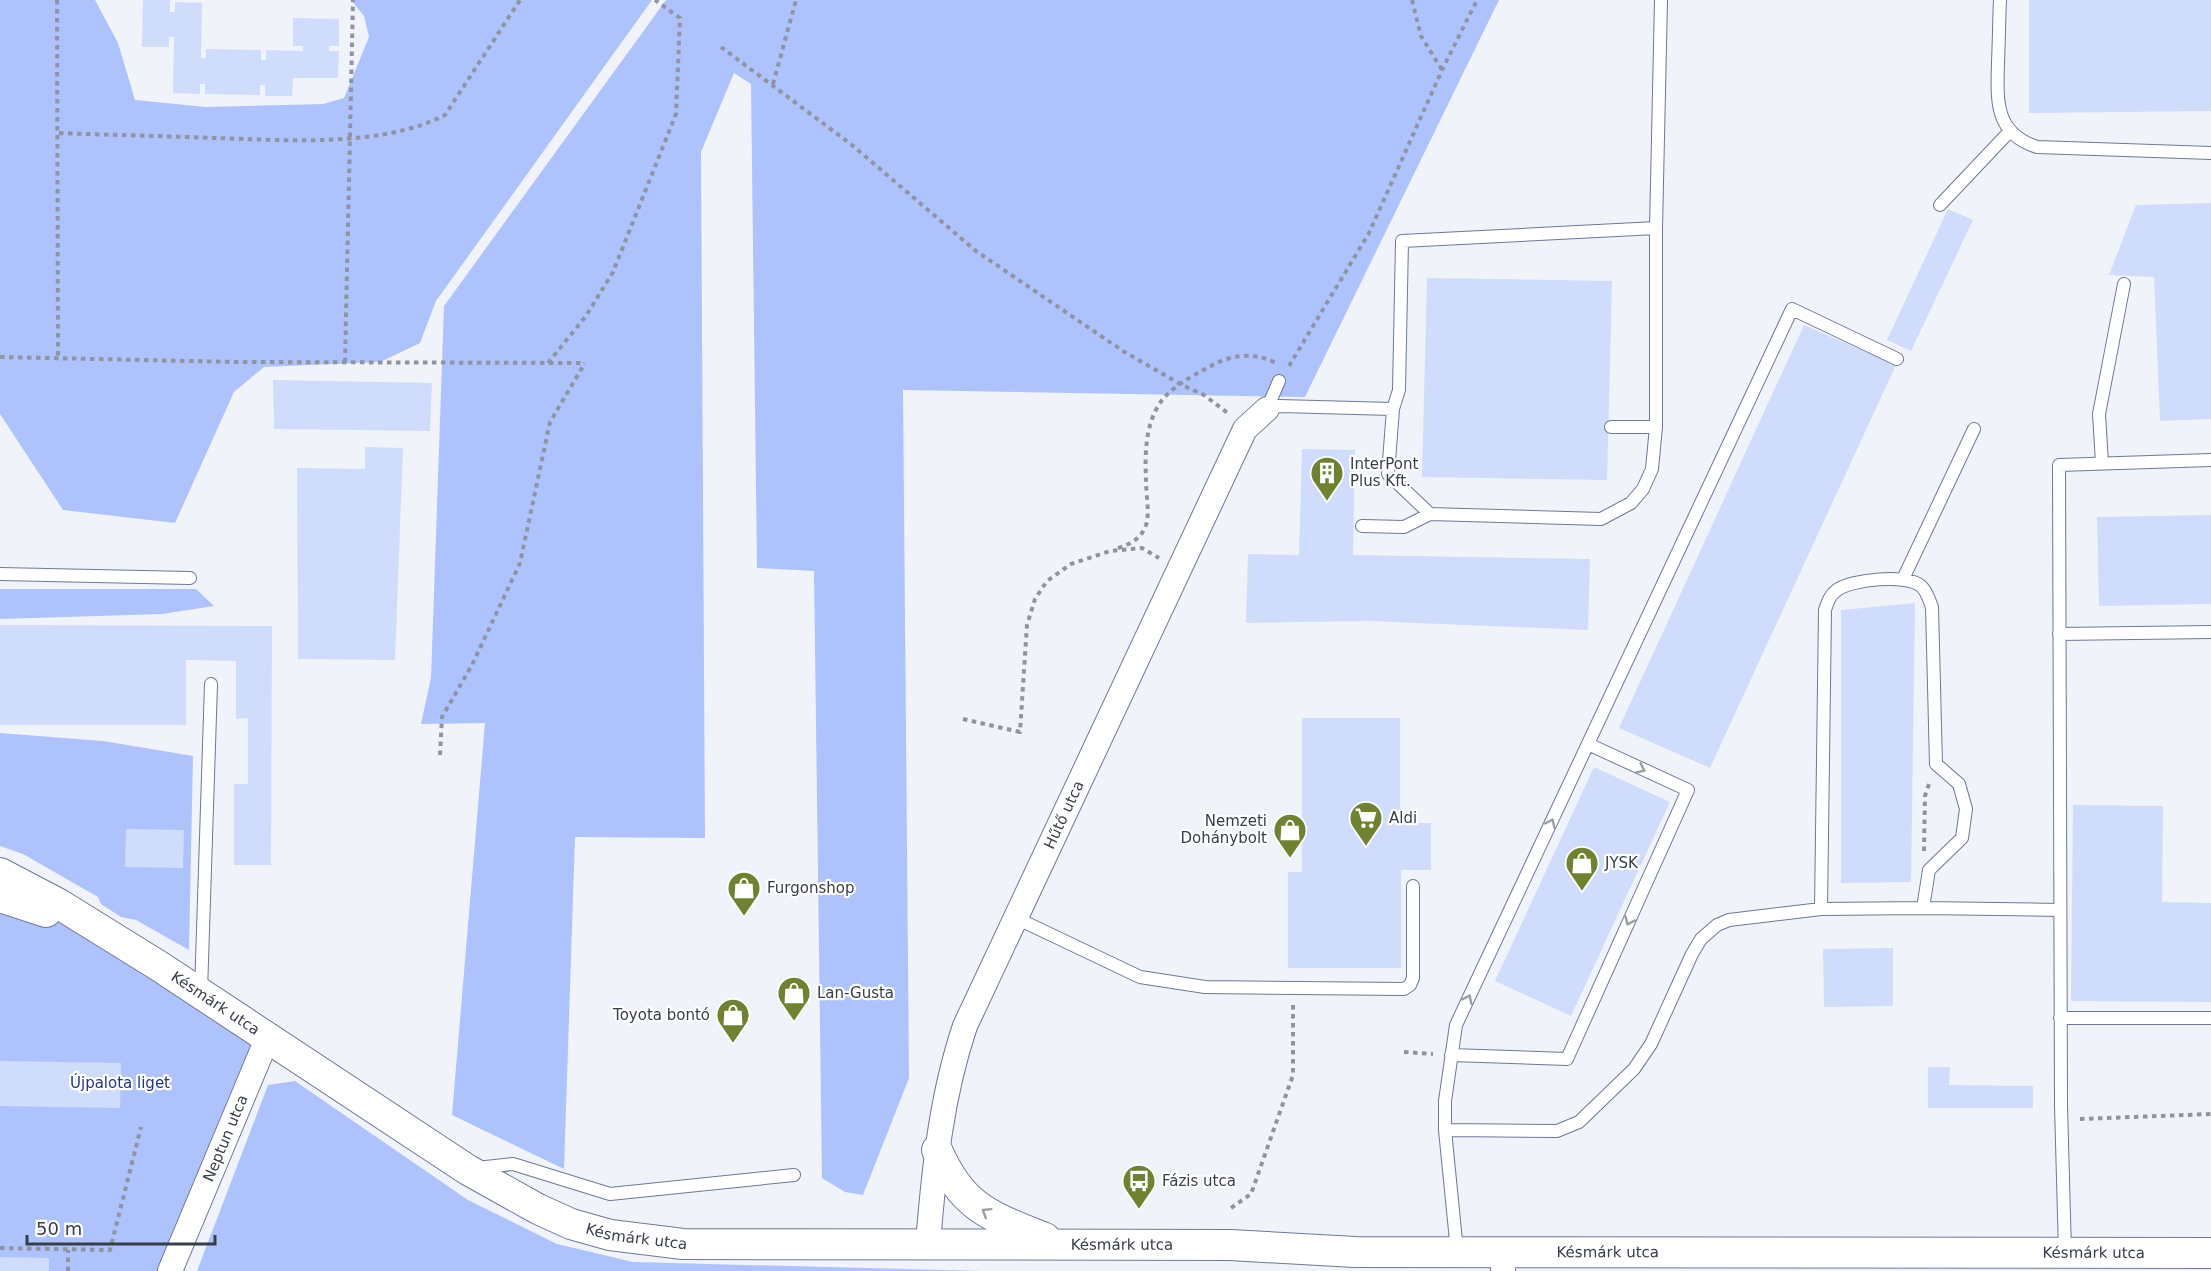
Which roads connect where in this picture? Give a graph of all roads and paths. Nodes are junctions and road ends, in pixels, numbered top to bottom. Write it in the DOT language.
graph roads {
  1 [pos="57,0"];
  2 [pos="353,0"];
  3 [pos="520,0"];
  4 [pos="656,0"];
  5 [pos="796,0"];
  6 [pos="1412,0"];
  7 [pos="1477,0"];
  8 [pos="1662,0"];
  9 [pos="2000,0"];
  10 [pos="721,47"];
  11 [pos="1442,70"];
  12 [pos="773,84"];
  13 [pos="2010,131"];
  14 [pos="59,133"];
  15 [pos="349,139"];
  16 [pos="2211,153"];
  17 [pos="1940,206"];
  18 [pos="1656,228"];
  19 [pos="2124,284"];
  20 [pos="0,357"];
  21 [pos="58,358"];
  22 [pos="1897,359"];
  23 [pos="345,362"];
  24 [pos="548,363"];
  25 [pos="1279,381"];
  26 [pos="1180,384"];
  27 [pos="1267,409"];
  28 [pos="1393,410"];
  29 [pos="1611,427"];
  30 [pos="1656,427"];
  31 [pos="1245,429"];
  32 [pos="1974,429"];
  33 [pos="2211,460"];
  34 [pos="2102,463"];
  35 [pos="1430,514"];
  36 [pos="1362,526"];
  37 [pos="1110,551"];
  38 [pos="1178,569"];
  39 [pos="0,574"];
  40 [pos="190,578"];
  41 [pos="1903,579"];
  42 [pos="2211,632"];
  43 [pos="2059,634"];
  44 [pos="212,684"];
  45 [pos="963,719"];
  46 [pos="1588,744"];
  47 [pos="440,755"];
  48 [pos="1936,764"];
  49 [pos="1929,870"];
  50 [pos="0,873"];
  51 [pos="1413,886"];
  52 [pos="0,897"];
  53 [pos="1923,908"];
  54 [pos="1821,909"];
  55 [pos="2060,910"];
  56 [pos="1016,918"];
  57 [pos="116,940"];
  58 [pos="1293,988"];
  59 [pos="201,995"];
  60 [pos="2060,1018"];
  61 [pos="2211,1018"];
  62 [pos="267,1039"];
  63 [pos="1404,1052"];
  64 [pos="1451,1055"];
  65 [pos="2211,1114"];
  66 [pos="2061,1119"];
  67 [pos="141,1127"];
  68 [pos="1445,1130"];
  69 [pos="937,1150"];
  70 [pos="468,1170"];
  71 [pos="794,1175"];
  72 [pos="1231,1208"];
  73 [pos="928,1243"];
  74 [pos="1059,1244"];
  75 [pos="0,1248"];
  76 [pos="69,1250"];
  77 [pos="1457,1252"];
  78 [pos="2065,1253"];
  79 [pos="2211,1253"];
  80 [pos="1503,1262"];
  81 [pos="68,1271"];
  82 [pos="170,1271"];
  1 -- 14 [label="path"];
  2 -- 15 [label="path"];
  3 -- 15 [label="path"];
  4 -- 24 [label="path"];
  5 -- 12 [label="path"];
  6 -- 11 [label="path"];
  7 -- 11 [label="path"];
  8 -- 18 [label="lane"];
  9 -- 13 [label="lane"];
  10 -- 12 [label="path"];
  11 -- 26 [label="path"];
  12 -- 26 [label="path"];
  13 -- 16 [label="lane"];
  13 -- 17 [label="lane"];
  14 -- 15 [label="path"];
  14 -- 21 [label="path"];
  15 -- 23 [label="path"];
  18 -- 28 [label="lane"];
  18 -- 30 [label="lane"];
  19 -- 34 [label="lane"];
  20 -- 21 [label="path"];
  21 -- 23 [label="path"];
  22 -- 46 [label="lane"];
  23 -- 24 [label="path"];
  24 -- 47 [label="path"];
  25 -- 27 [label="lane"];
  26 -- 31 [label="path"];
  26 -- 37 [label="path"];
  27 -- 28 [label="lane"];
  27 -- 31 [label="street, Hűtő utca"];
  28 -- 35 [label="lane"];
  29 -- 30 [label="lane"];
  30 -- 35 [label="lane"];
  31 -- 38 [label="street, Hűtő utca"];
  32 -- 41 [label="lane"];
  33 -- 34 [label="lane"];
  34 -- 43 [label="lane"];
  35 -- 36 [label="lane"];
  37 -- 38 [label="path"];
  37 -- 45 [label="path"];
  38 -- 56 [label="street, Hűtő utca"];
  39 -- 40 [label="lane"];
  41 -- 48 [label="lane"];
  41 -- 54 [label="lane"];
  42 -- 43 [label="lane"];
  43 -- 55 [label="lane"];
  44 -- 59 [label="lane"];
  64 -- 46 [label="lane, one-way"];
  46 -- 64 [label="lane, one-way"];
  48 -- 49 [label="path"];
  48 -- 49 [label="lane"];
  49 -- 53 [label="lane"];
  50 -- 57 [label="street, Késmárk utca"];
  51 -- 58 [label="lane"];
  52 -- 57 [label="street, Késmárk utca"];
  53 -- 54 [label="lane"];
  53 -- 55 [label="lane"];
  54 -- 68 [label="lane"];
  55 -- 60 [label="lane"];
  56 -- 58 [label="lane"];
  56 -- 69 [label="street, Hűtő utca"];
  57 -- 59 [label="street, Késmárk utca"];
  58 -- 72 [label="path"];
  59 -- 62 [label="street, Késmárk utca"];
  60 -- 61 [label="lane"];
  60 -- 66 [label="lane"];
  62 -- 70 [label="street, Késmárk utca"];
  62 -- 82 [label="street, Neptun utca"];
  63 -- 64 [label="path"];
  64 -- 68 [label="lane"];
  65 -- 66 [label="path"];
  66 -- 78 [label="lane"];
  67 -- 76 [label="path"];
  68 -- 77 [label="lane"];
  69 -- 73 [label="street, Hűtő utca"];
  74 -- 69 [label="street, one-way"];
  70 -- 71 [label="lane"];
  70 -- 73 [label="street, Késmárk utca"];
  73 -- 74 [label="street, Késmárk utca"];
  74 -- 77 [label="street, Késmárk utca"];
  75 -- 76 [label="path"];
  76 -- 81 [label="path"];
  77 -- 80 [label="street, Késmárk utca"];
  78 -- 79 [label="street, Késmárk utca"];
  78 -- 80 [label="street, Késmárk utca"];
}
